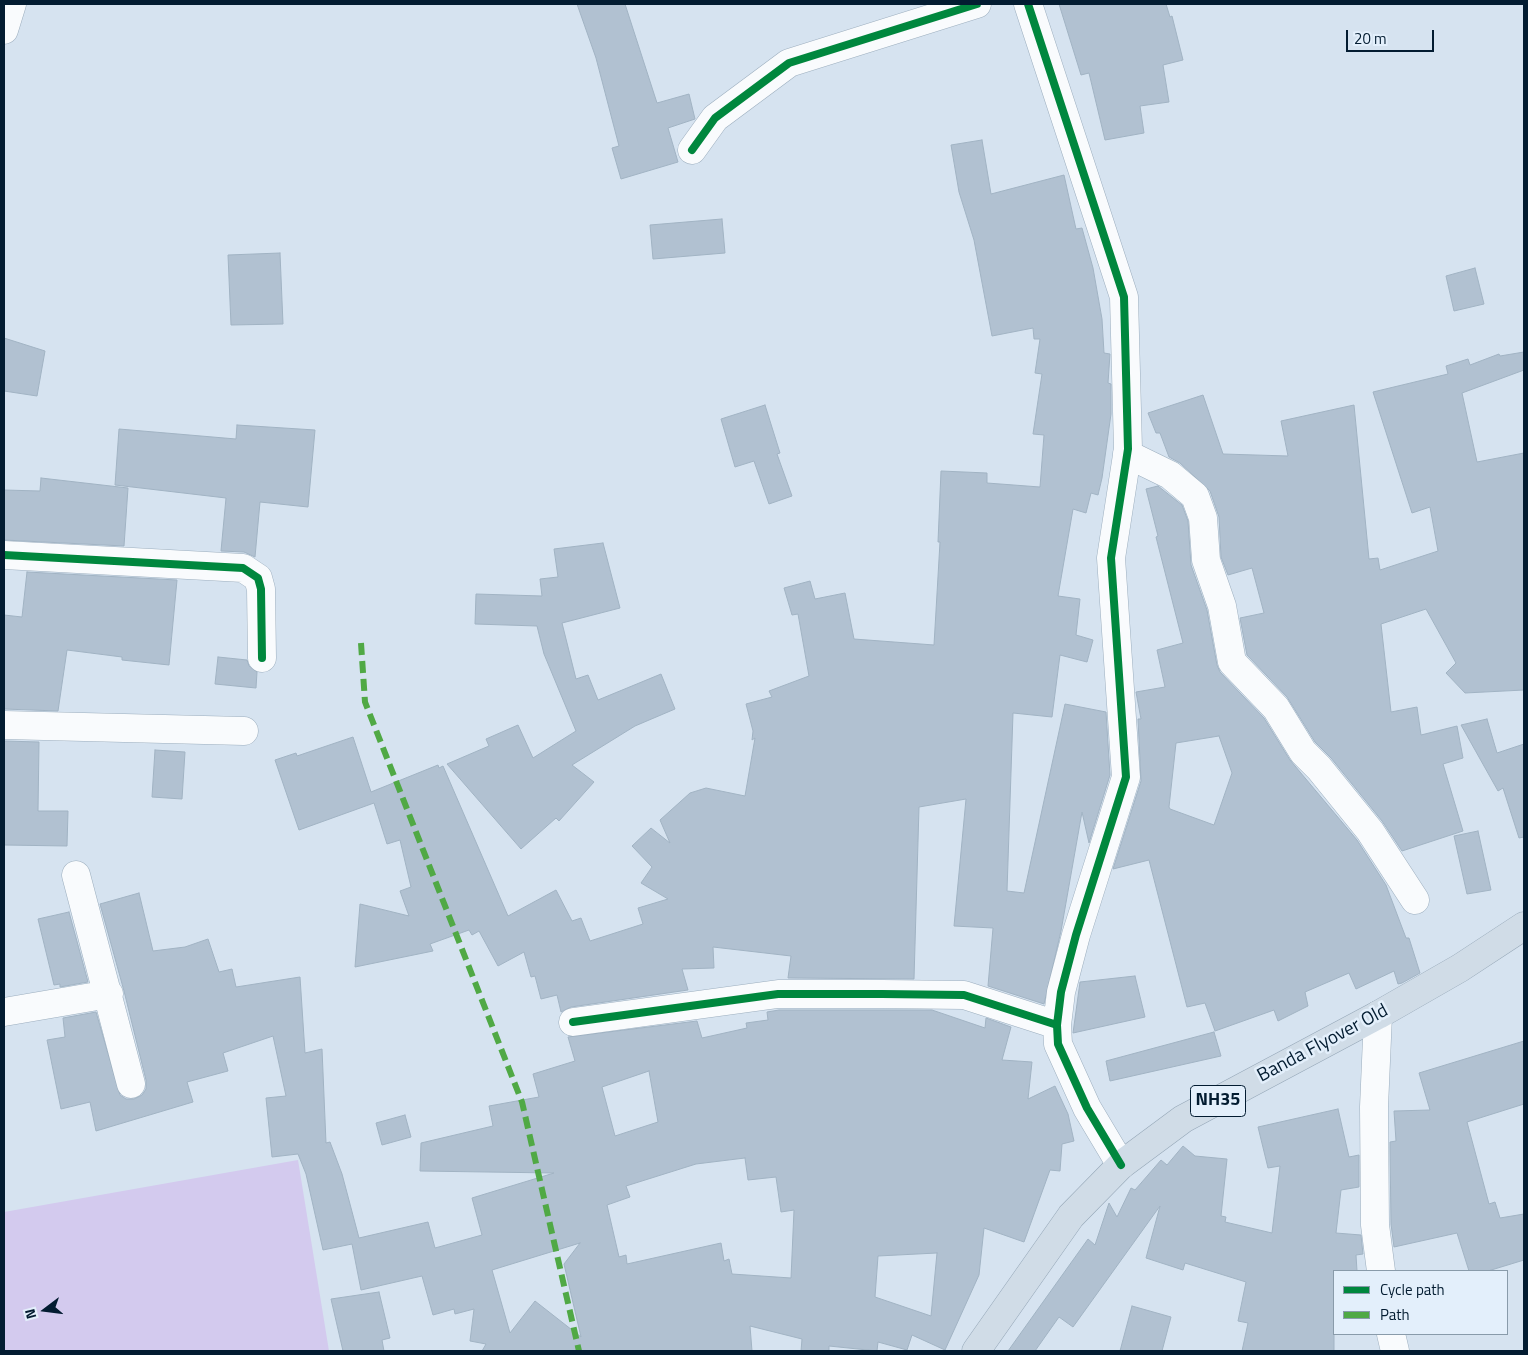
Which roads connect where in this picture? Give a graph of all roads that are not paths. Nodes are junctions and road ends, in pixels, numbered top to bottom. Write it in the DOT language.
graph roads {
  1 [pos="12,4"];
  2 [pos="977,4"];
  3 [pos="1028,4"];
  4 [pos="4,30"];
  5 [pos="692,150"];
  6 [pos="1127,454"];
  7 [pos="4,555"];
  8 [pos="262,658"];
  9 [pos="4,725"];
  10 [pos="244,730"];
  11 [pos="76,875"];
  12 [pos="1415,900"];
  13 [pos="1524,926"];
  14 [pos="109,994"];
  15 [pos="4,1012"];
  16 [pos="1378,1015"];
  17 [pos="573,1022"];
  18 [pos="1057,1025"];
  19 [pos="131,1084"];
  20 [pos="1120,1164"];
  21 [pos="1381,1270"];
  22 [pos="1392,1335"];
  23 [pos="976,1351"];
  24 [pos="1395,1351"];
  1 -- 4 [label="street"];
  2 -- 5 [label="street"];
  3 -- 6 [label="street"];
  6 -- 12 [label="street"];
  6 -- 18 [label="street"];
  7 -- 8 [label="street"];
  9 -- 10 [label="street"];
  11 -- 14 [label="street"];
  13 -- 16 [label="highway, Banda Flyover Old / NH35"];
  14 -- 15 [label="street"];
  14 -- 19 [label="street"];
  16 -- 20 [label="highway, Banda Flyover Old / NH35"];
  16 -- 21 [label="street"];
  17 -- 18 [label="street"];
  18 -- 20 [label="street"];
  20 -- 23 [label="highway, Banda Flyover Old / NH35"];
  22 -- 24 [label="street"];
}
